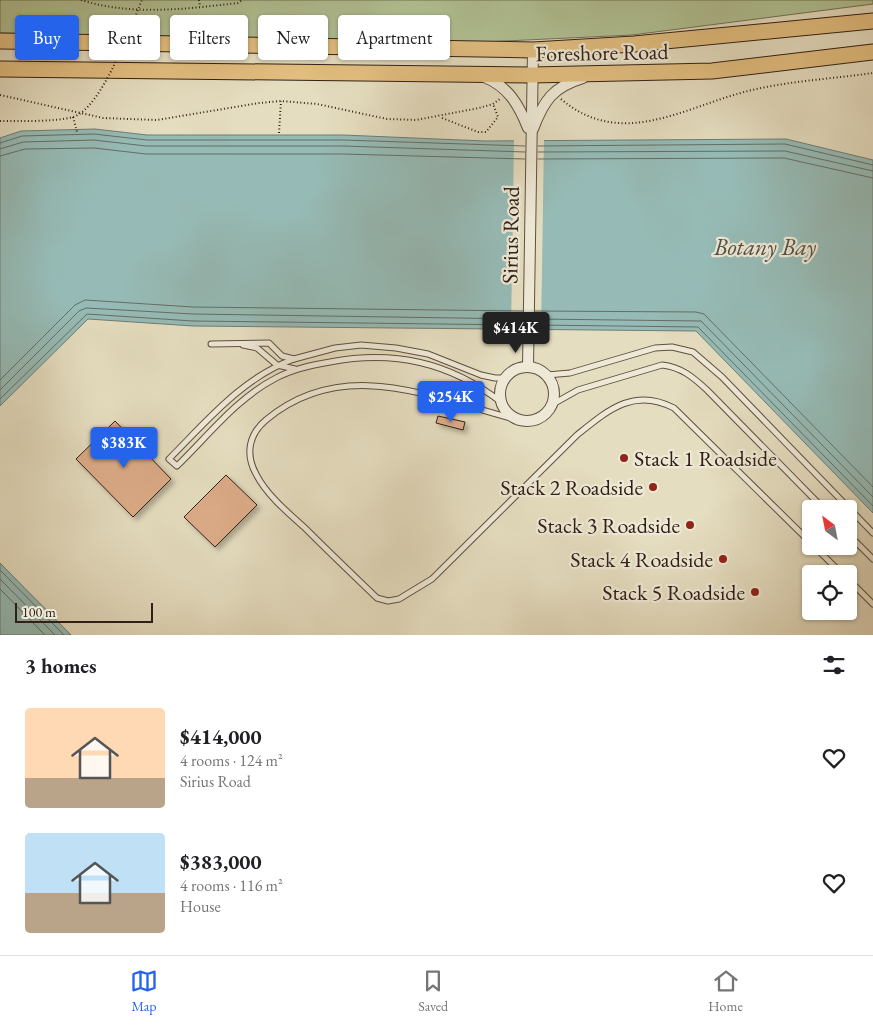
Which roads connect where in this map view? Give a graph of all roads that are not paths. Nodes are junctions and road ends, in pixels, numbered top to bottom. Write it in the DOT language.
graph roads {
  1 [pos="873,21"];
  2 [pos="0,40"];
  3 [pos="532,50"];
  4 [pos="873,52"];
  5 [pos="0,69"];
  6 [pos="606,73"];
  7 [pos="476,74"];
  8 [pos="532,75"];
  9 [pos="530,134"];
  10 [pos="211,344"];
  11 [pos="235,344"];
  12 [pos="294,359"];
  13 [pos="278,364"];
  14 [pos="528,367"];
  15 [pos="297,370"];
  16 [pos="546,375"];
  17 [pos="506,378"];
  18 [pos="501,402"];
  19 [pos="553,404"];
  20 [pos="518,420"];
  21 [pos="815,500"];
  22 [pos="873,533"];
  23 [pos="802,534"];
  24 [pos="858,543"];
  25 [pos="823,555"];
  26 [pos="873,559"];
  27 [pos="833,565"];
  28 [pos="857,588"];
  29 [pos="873,604"];
  1 -- 3 [label="main road, Foreshore Road"];
  2 -- 3 [label="main road, Foreshore Road"];
  3 -- 8 [label="street, Sirius Road"];
  4 -- 6 [label="main road, Foreshore Road"];
  5 -- 7 [label="main road, Foreshore Road"];
  6 -- 8 [label="main road, Foreshore Road"];
  6 -- 9 [label="street, Sirius Road"];
  7 -- 8 [label="main road, Foreshore Road"];
  7 -- 9 [label="street, Sirius Road"];
  8 -- 9 [label="street, Sirius Road"];
  9 -- 14 [label="street, Sirius Road"];
  10 -- 11 [label="lane"];
  11 -- 12 [label="lane"];
  11 -- 13 [label="lane"];
  12 -- 13 [label="lane"];
  12 -- 17 [label="lane"];
  13 -- 15 [label="lane"];
  13 -- 15 [label="lane"];
  14 -- 16 [label="street"];
  14 -- 17 [label="street"];
  15 -- 18 [label="lane"];
  16 -- 19 [label="street"];
  16 -- 22 [label="lane"];
  17 -- 18 [label="street"];
  18 -- 20 [label="street"];
  19 -- 20 [label="street"];
  19 -- 21 [label="lane"];
  20 -- 23 [label="lane"];
  24 -- 26 [label="lane"];
  25 -- 27 [label="lane"];
  28 -- 29 [label="lane"];
}
